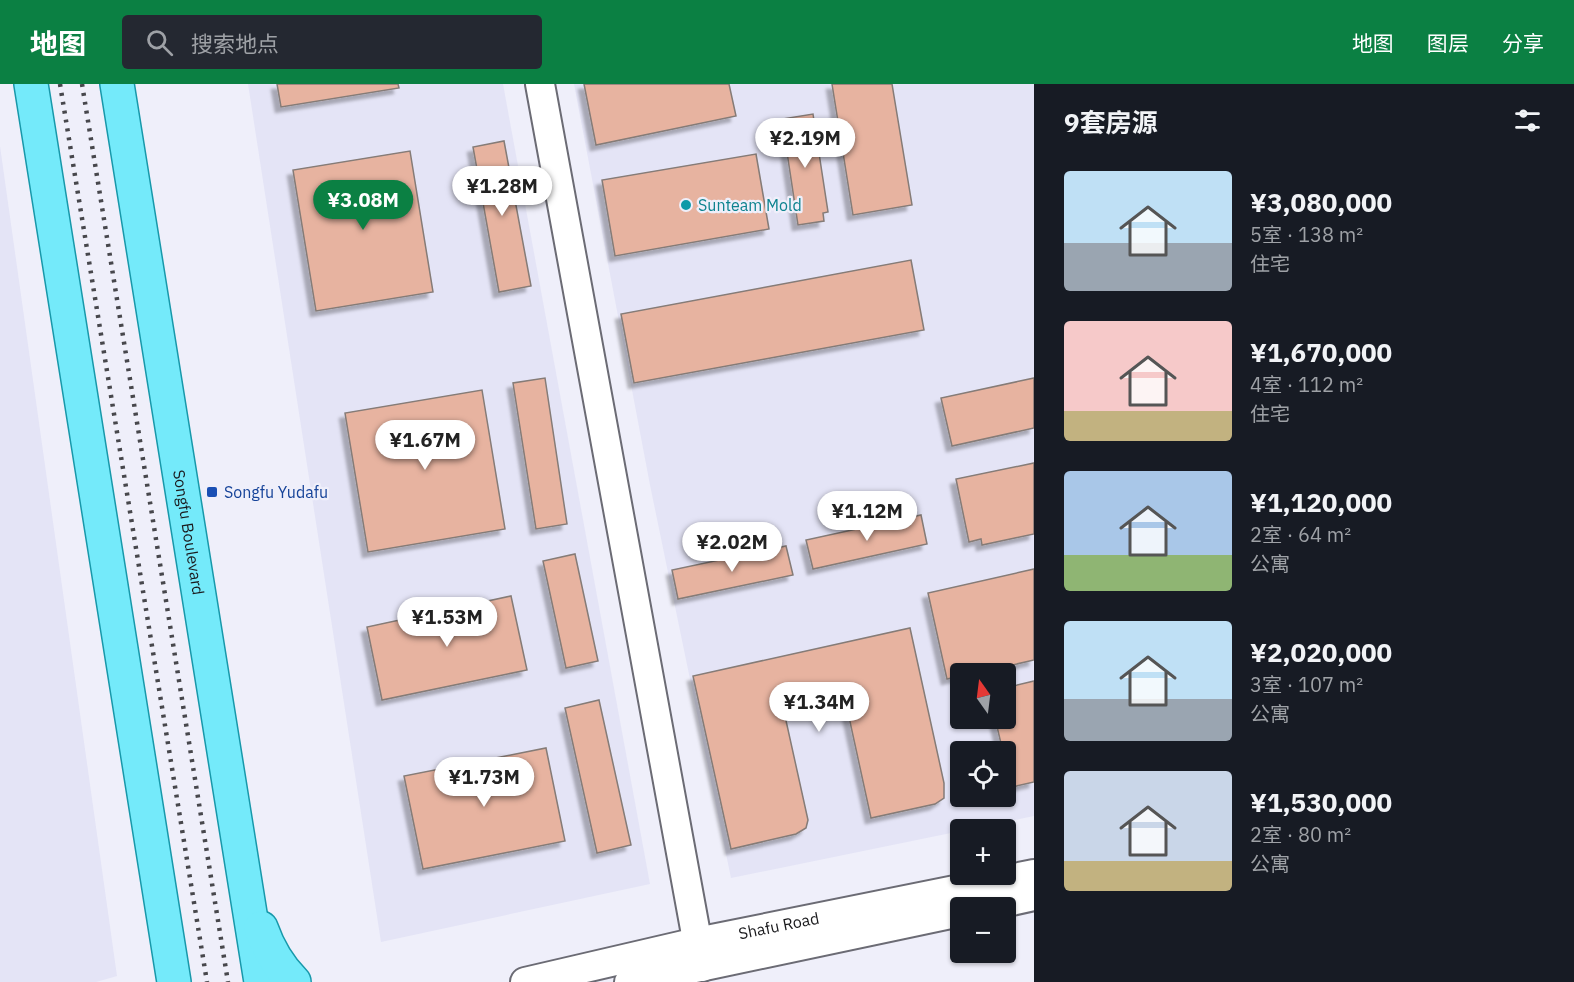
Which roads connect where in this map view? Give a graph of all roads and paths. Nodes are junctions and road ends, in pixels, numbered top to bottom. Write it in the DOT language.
graph roads {
  1 [pos="31,84"];
  2 [pos="117,84"];
  3 [pos="540,84"];
  4 [pos="1034,874"];
  5 [pos="244,878"];
  6 [pos="1034,896"];
  7 [pos="1016,900"];
  8 [pos="162,911"];
  9 [pos="950,914"];
  10 [pos="700,954"];
  11 [pos="164,982"];
  12 [pos="174,982"];
  13 [pos="261,982"];
  14 [pos="294,982"];
  15 [pos="525,982"];
  16 [pos="629,982"];
  1 -- 8 [label="main road"];
  2 -- 5 [label="main road, Songfu Boulevard"];
  3 -- 10 [label="street"];
  4 -- 10 [label="street, Shafu Road"];
  5 -- 13 [label="main road, Songfu Boulevard"];
  5 -- 14 [label="main road"];
  6 -- 7 [label="street"];
  8 -- 11 [label="main road"];
  8 -- 12 [label="main road"];
  9 -- 10 [label="street, Shafu Road"];
  10 -- 15 [label="street, Shafu Road"];
  10 -- 16 [label="street, Shafu Road"];
}
